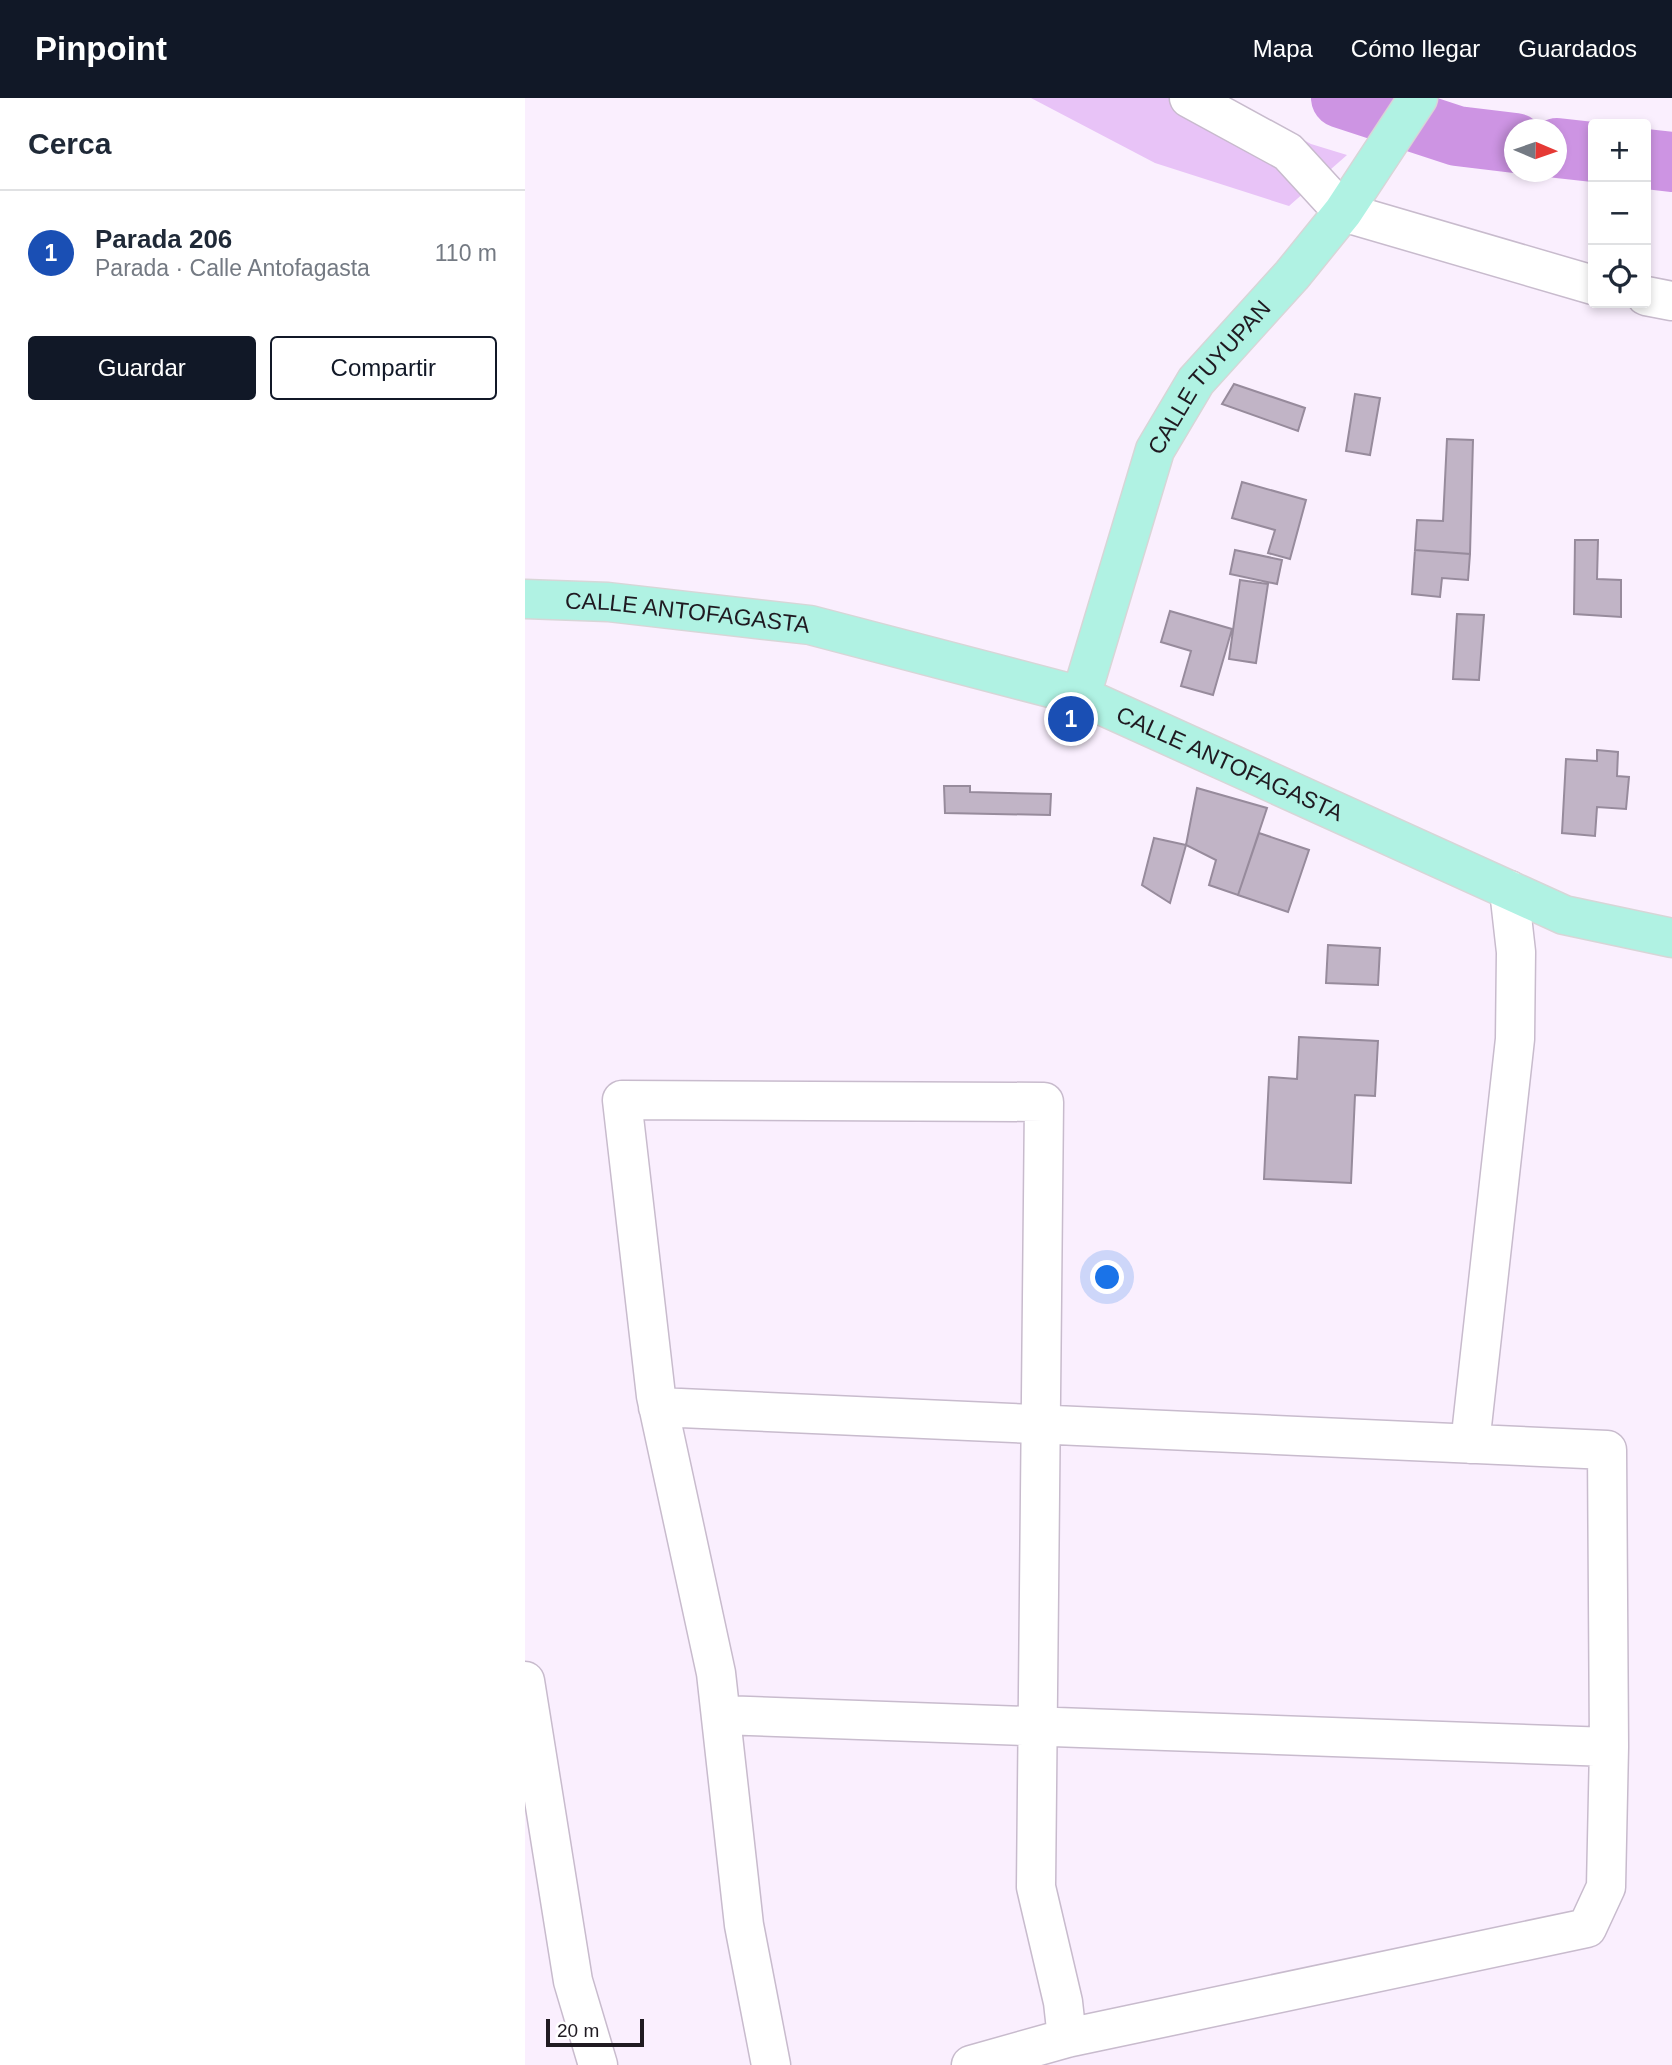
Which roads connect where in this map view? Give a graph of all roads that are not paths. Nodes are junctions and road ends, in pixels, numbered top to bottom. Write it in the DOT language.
graph roads {
  1 [pos="1189,98"];
  2 [pos="1418,98"];
  3 [pos="1343,212"];
  4 [pos="1588,284"];
  5 [pos="1651,297"];
  6 [pos="1672,301"];
  7 [pos="525,599"];
  8 [pos="1081,696"];
  9 [pos="1509,890"];
  10 [pos="1672,937"];
  11 [pos="658,1407"];
  12 [pos="1040,1425"];
  13 [pos="1470,1444"];
  14 [pos="525,1681"];
  15 [pos="721,1715"];
  16 [pos="1036,1727"];
  17 [pos="1609,1747"];
  18 [pos="1066,2038"];
  19 [pos="598,2065"];
  20 [pos="771,2065"];
  21 [pos="971,2065"];
  1 -- 3 [label="street"];
  2 -- 3 [label="main road, CALLE TUYUPAN"];
  3 -- 4 [label="street"];
  3 -- 8 [label="main road, CALLE TUYUPAN"];
  5 -- 6 [label="street"];
  7 -- 8 [label="main road, CALLE ANTOFAGASTA"];
  8 -- 9 [label="main road, CALLE ANTOFAGASTA"];
  9 -- 10 [label="main road, CALLE ANTOFAGASTA"];
  9 -- 13 [label="street"];
  11 -- 12 [label="street"];
  11 -- 12 [label="street"];
  11 -- 15 [label="street"];
  12 -- 13 [label="street"];
  12 -- 16 [label="street"];
  13 -- 17 [label="street"];
  14 -- 19 [label="street"];
  15 -- 16 [label="street"];
  15 -- 20 [label="street"];
  16 -- 17 [label="street"];
  16 -- 18 [label="street"];
  17 -- 18 [label="street"];
  18 -- 21 [label="street"];
}
